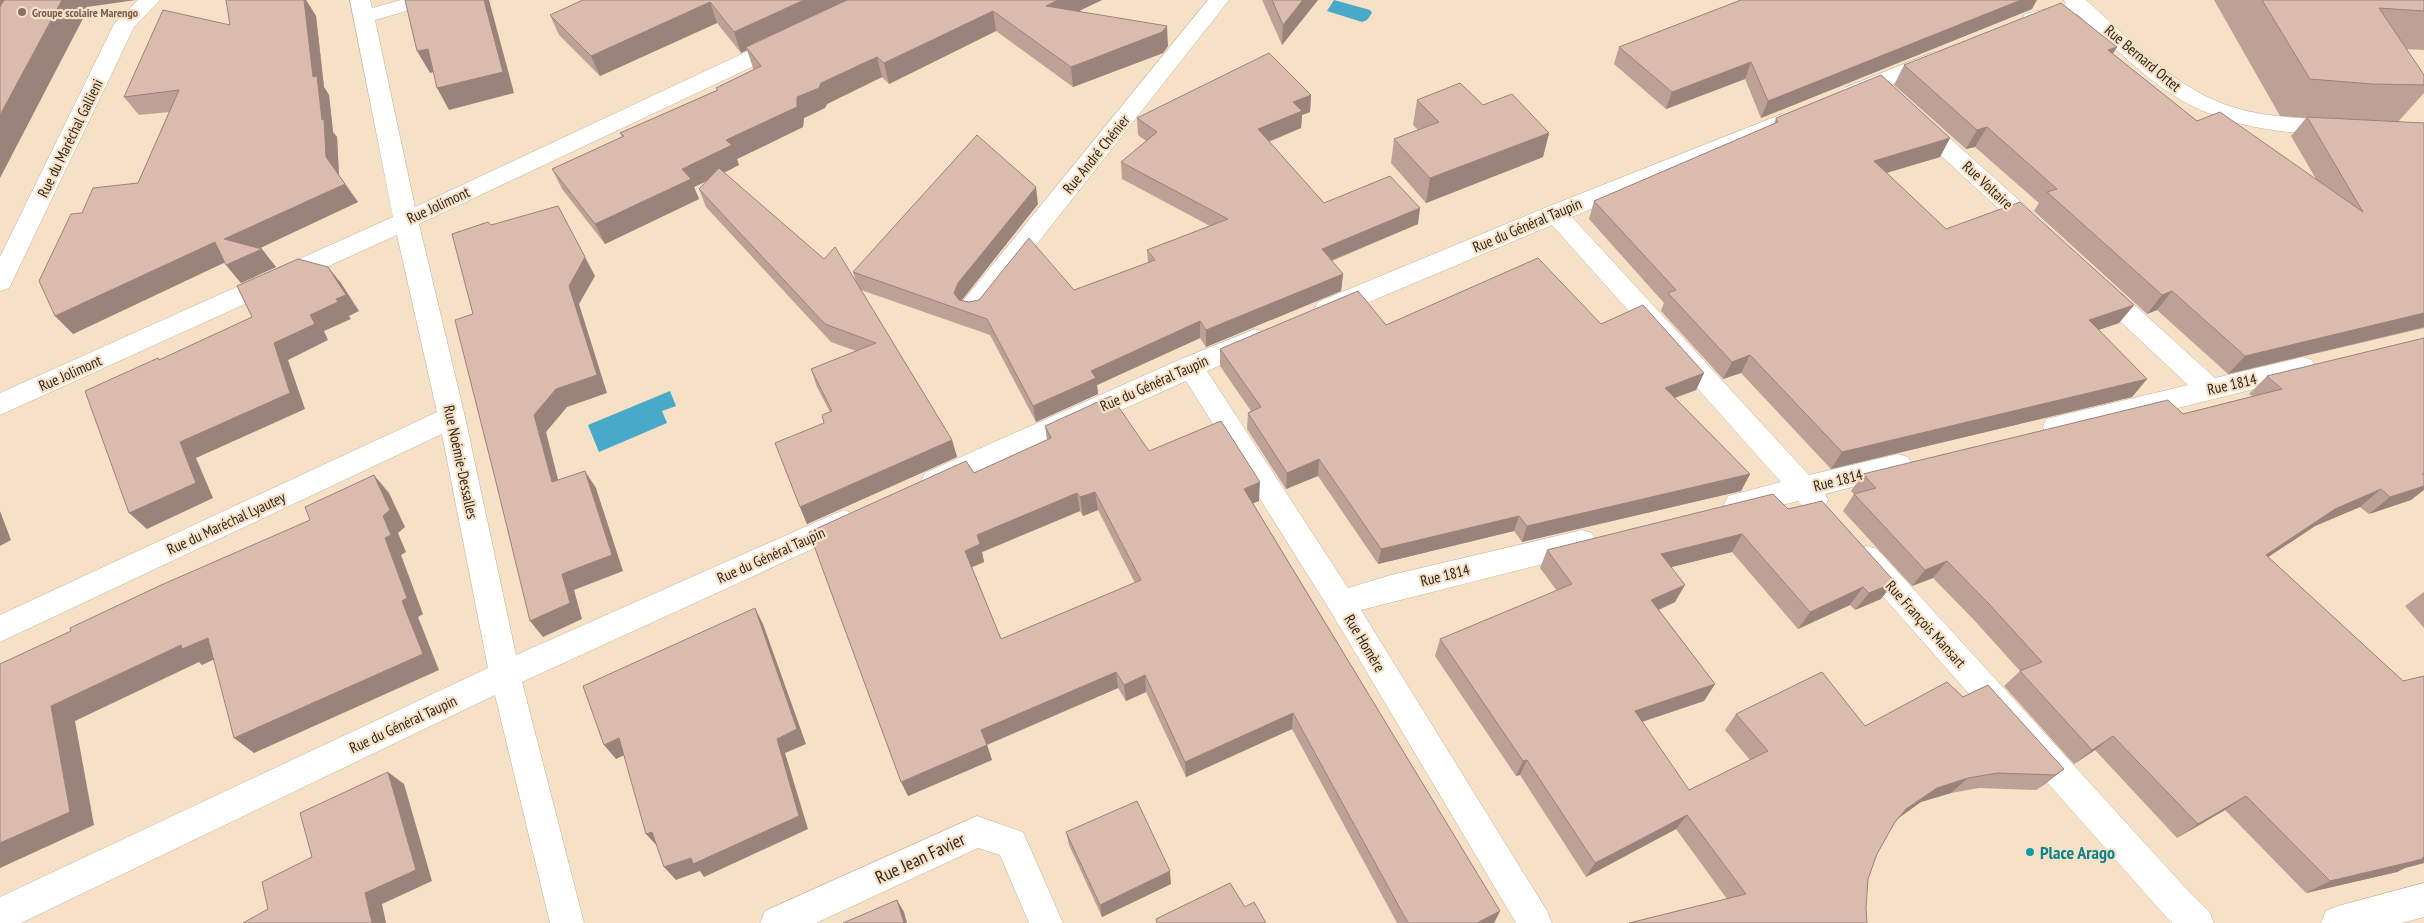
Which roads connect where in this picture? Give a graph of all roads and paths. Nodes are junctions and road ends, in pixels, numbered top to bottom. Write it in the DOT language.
graph roads {
  1 [pos="150,0"];
  2 [pos="424,0"];
  3 [pos="1219,0"];
  4 [pos="2078,3"];
  5 [pos="362,8"];
  6 [pos="2011,27"];
  7 [pos="801,34"];
  8 [pos="1957,50"];
  9 [pos="1891,96"];
  10 [pos="1830,102"];
  11 [pos="1803,113"];
  12 [pos="2356,129"];
  13 [pos="1555,214"];
  14 [pos="406,220"];
  15 [pos="2058,249"];
  16 [pos="2080,269"];
  17 [pos="0,282"];
  18 [pos="972,308"];
  19 [pos="1309,316"];
  20 [pos="1272,332"];
  21 [pos="2327,362"];
  22 [pos="1190,366"];
  23 [pos="2210,389"];
  24 [pos="0,405"];
  25 [pos="452,417"];
  26 [pos="2036,432"];
  27 [pos="1920,460"];
  28 [pos="1804,488"];
  29 [pos="911,492"];
  30 [pos="1718,509"];
  31 [pos="866,512"];
  32 [pos="1831,518"];
  33 [pos="1602,537"];
  34 [pos="1850,540"];
  35 [pos="1341,603"];
  36 [pos="0,629"];
  37 [pos="506,675"];
  38 [pos="2424,900"];
  39 [pos="0,915"];
  40 [pos="567,923"];
  41 [pos="777,923"];
  42 [pos="1046,923"];
  43 [pos="1534,923"];
  44 [pos="2198,923"];
  45 [pos="2338,923"];
  1 -- 17 [label="street, Rue du Maréchal Gallieni"];
  2 -- 5 [label="street"];
  3 -- 18 [label="street, Rue André Chénier"];
  4 -- 6 [label="street"];
  4 -- 12 [label="street, Rue Bernard Ortet"];
  5 -- 14 [label="street, Rue Noémie-Dessalles"];
  7 -- 14 [label="street, Rue Jolimont"];
  8 -- 9 [label="street"];
  9 -- 10 [label="street"];
  9 -- 15 [label="street, Rue Voltaire"];
  11 -- 13 [label="street, Rue du Général Taupin"];
  13 -- 19 [label="street, Rue du Général Taupin"];
  13 -- 28 [label="street"];
  14 -- 24 [label="street, Rue Jolimont"];
  14 -- 25 [label="street, Rue Noémie-Dessalles"];
  16 -- 23 [label="street"];
  20 -- 22 [label="street, Rue du Général Taupin"];
  21 -- 23 [label="street, Rue 1814"];
  22 -- 29 [label="street, Rue du Général Taupin"];
  22 -- 35 [label="street, Rue Homère"];
  23 -- 26 [label="street, Rue 1814"];
  25 -- 36 [label="street, Rue du Maréchal Lyautey"];
  25 -- 37 [label="street, Rue Noémie-Dessalles"];
  27 -- 28 [label="street, Rue 1814"];
  28 -- 30 [label="street, Rue 1814"];
  28 -- 32 [label="street"];
  31 -- 37 [label="street, Rue du Général Taupin"];
  33 -- 35 [label="street, Rue 1814"];
  34 -- 44 [label="street, Rue François Mansart"];
  35 -- 43 [label="street, Rue Homère"];
  37 -- 39 [label="street, Rue du Général Taupin"];
  37 -- 40 [label="street, Rue Noémie-Dessalles"];
  38 -- 45 [label="street"];
  41 -- 42 [label="street, Rue Jean Favier"];
}
